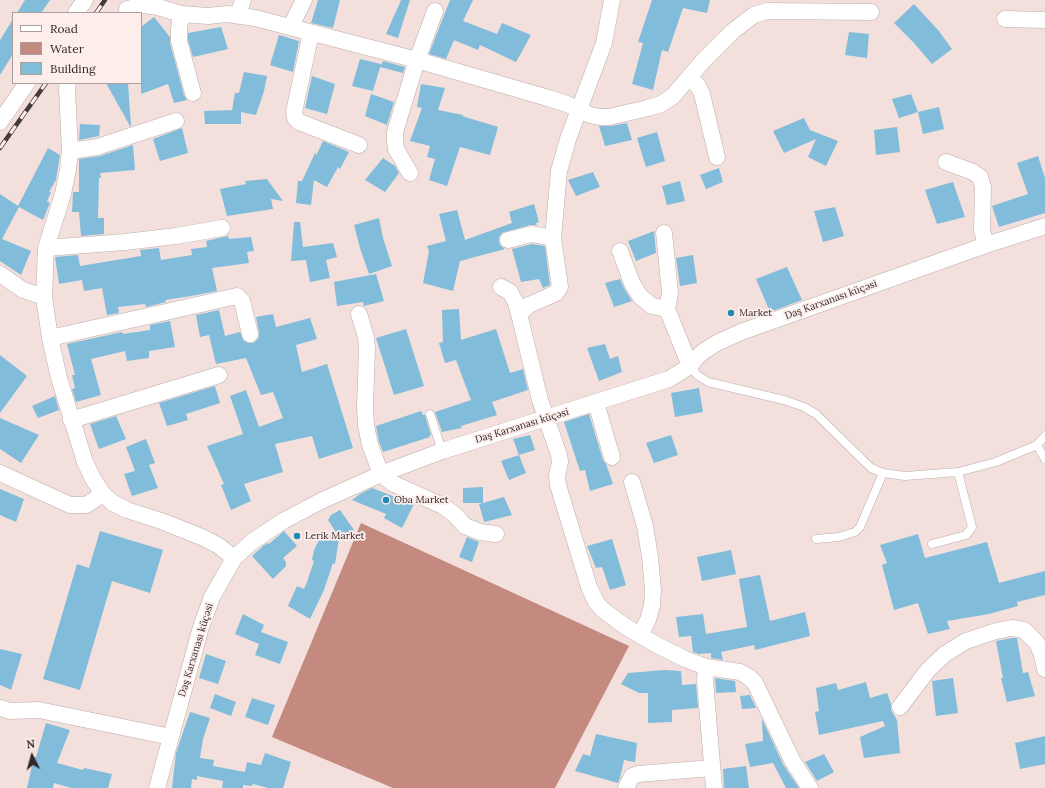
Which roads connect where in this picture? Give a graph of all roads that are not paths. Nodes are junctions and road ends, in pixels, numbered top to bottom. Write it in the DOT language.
graph roads {
  1 [pos="85,0"];
  2 [pos="304,0"];
  3 [pos="612,0"];
  4 [pos="127,7"];
  5 [pos="241,8"];
  6 [pos="435,10"];
  7 [pos="77,12"];
  8 [pos="871,12"];
  9 [pos="181,14"];
  10 [pos="1005,20"];
  11 [pos="1045,20"];
  12 [pos="291,26"];
  13 [pos="311,33"];
  14 [pos="417,60"];
  15 [pos="689,77"];
  16 [pos="26,84"];
  17 [pos="68,84"];
  18 [pos="193,92"];
  19 [pos="579,110"];
  20 [pos="176,121"];
  21 [pos="0,122"];
  22 [pos="359,145"];
  23 [pos="70,151"];
  24 [pos="717,157"];
  25 [pos="946,162"];
  26 [pos="410,173"];
  27 [pos="1045,226"];
  28 [pos="222,228"];
  29 [pos="664,233"];
  30 [pos="553,238"];
  31 [pos="508,240"];
  32 [pos="986,245"];
  33 [pos="46,248"];
  34 [pos="620,251"];
  35 [pos="0,274"];
  36 [pos="501,287"];
  37 [pos="44,297"];
  38 [pos="667,309"];
  39 [pos="359,314"];
  40 [pos="519,314"];
  41 [pos="250,334"];
  42 [pos="50,338"];
  43 [pos="690,366"];
  44 [pos="219,375"];
  45 [pos="596,403"];
  46 [pos="430,414"];
  47 [pos="547,419"];
  48 [pos="71,420"];
  49 [pos="1045,436"];
  50 [pos="1037,445"];
  51 [pos="442,451"];
  52 [pos="612,457"];
  53 [pos="1045,459"];
  54 [pos="958,472"];
  55 [pos="0,473"];
  56 [pos="883,473"];
  57 [pos="381,474"];
  58 [pos="632,482"];
  59 [pos="104,494"];
  60 [pos="496,534"];
  61 [pos="816,539"];
  62 [pos="932,544"];
  63 [pos="234,558"];
  64 [pos="640,635"];
  65 [pos="1041,642"];
  66 [pos="706,667"];
  67 [pos="1045,669"];
  68 [pos="900,707"];
  69 [pos="0,708"];
  70 [pos="171,737"];
  71 [pos="712,768"];
  72 [pos="157,788"];
  73 [pos="626,788"];
  74 [pos="714,788"];
  75 [pos="810,788"];
  1 -- 7 [label="street"];
  2 -- 12 [label="street"];
  3 -- 19 [label="street"];
  4 -- 9 [label="street"];
  5 -- 9 [label="street"];
  5 -- 12 [label="street"];
  6 -- 14 [label="street"];
  8 -- 15 [label="street"];
  9 -- 18 [label="street"];
  10 -- 11 [label="street"];
  12 -- 13 [label="street"];
  13 -- 14 [label="street"];
  13 -- 22 [label="street"];
  14 -- 19 [label="street"];
  14 -- 26 [label="street"];
  15 -- 19 [label="street"];
  15 -- 24 [label="street"];
  16 -- 21 [label="street"];
  17 -- 23 [label="street"];
  19 -- 30 [label="street"];
  20 -- 23 [label="street"];
  23 -- 33 [label="street"];
  25 -- 32 [label="street"];
  27 -- 32 [label="street, Daş Karxanası küçəsi"];
  28 -- 33 [label="street"];
  29 -- 38 [label="street"];
  30 -- 31 [label="street"];
  30 -- 40 [label="street"];
  32 -- 43 [label="street, Daş Karxanası küçəsi"];
  33 -- 37 [label="street"];
  34 -- 38 [label="street"];
  35 -- 37 [label="street"];
  36 -- 40 [label="street"];
  37 -- 42 [label="street"];
  38 -- 43 [label="street"];
  39 -- 57 [label="street"];
  40 -- 47 [label="street"];
  41 -- 42 [label="street"];
  42 -- 48 [label="street"];
  43 -- 45 [label="street, Daş Karxanası küçəsi"];
  43 -- 56 [label="lane"];
  44 -- 48 [label="street"];
  45 -- 47 [label="street, Daş Karxanası küçəsi"];
  45 -- 52 [label="street"];
  46 -- 51 [label="lane"];
  47 -- 51 [label="street, Daş Karxanası küçəsi"];
  47 -- 64 [label="street"];
  48 -- 59 [label="street"];
  49 -- 50 [label="lane"];
  50 -- 53 [label="lane"];
  50 -- 54 [label="lane"];
  51 -- 57 [label="street, Daş Karxanası küçəsi"];
  54 -- 56 [label="lane"];
  54 -- 62 [label="lane"];
  55 -- 59 [label="street"];
  56 -- 61 [label="lane"];
  57 -- 60 [label="street"];
  57 -- 63 [label="street, Daş Karxanası küçəsi"];
  58 -- 64 [label="street"];
  59 -- 63 [label="street"];
  63 -- 70 [label="street, Daş Karxanası küçəsi"];
  64 -- 66 [label="street"];
  65 -- 67 [label="street"];
  65 -- 68 [label="street"];
  66 -- 71 [label="street"];
  66 -- 75 [label="street"];
  69 -- 70 [label="street"];
  70 -- 72 [label="street, Daş Karxanası küçəsi"];
  71 -- 73 [label="street"];
  71 -- 74 [label="street"];
}
